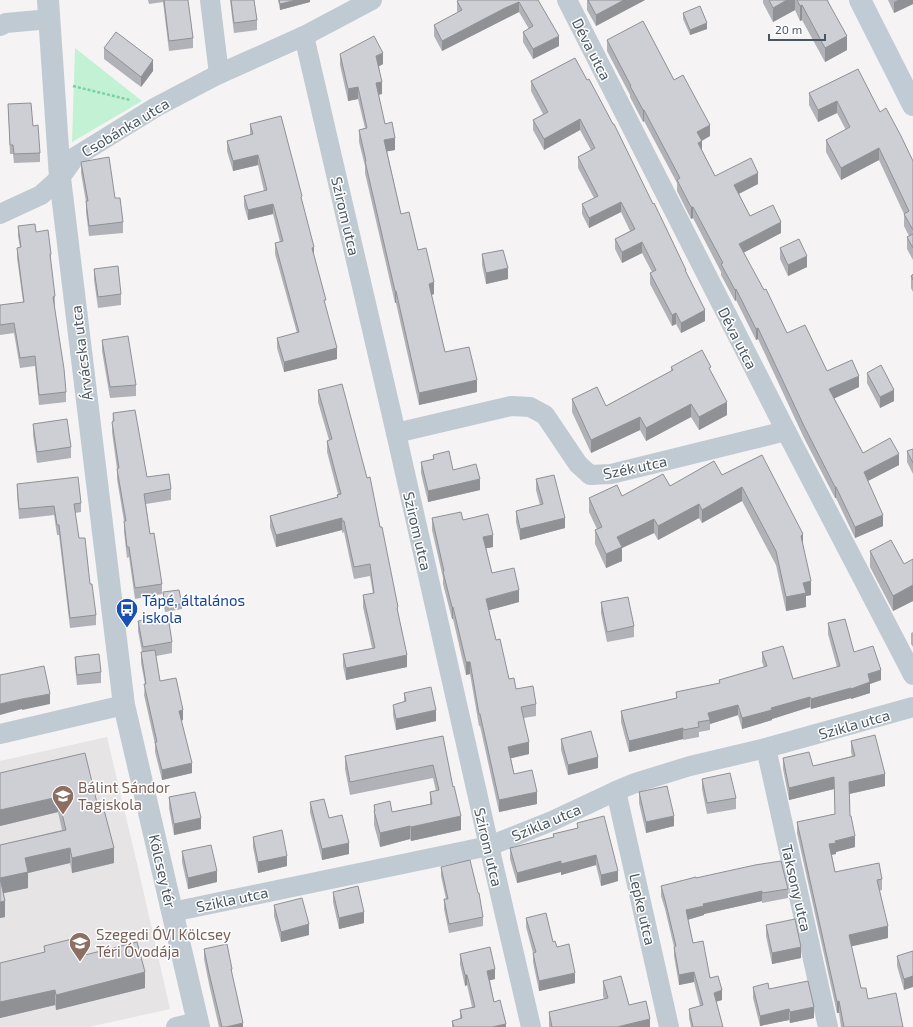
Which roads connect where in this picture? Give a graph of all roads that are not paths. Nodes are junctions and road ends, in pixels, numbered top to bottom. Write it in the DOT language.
graph roads {
  1 [pos="210,0"];
  2 [pos="372,0"];
  3 [pos="566,0"];
  4 [pos="860,0"];
  5 [pos="49,9"];
  6 [pos="2,21"];
  7 [pos="304,36"];
  8 [pos="218,74"];
  9 [pos="913,105"];
  10 [pos="60,178"];
  11 [pos="0,214"];
  12 [pos="786,431"];
  13 [pos="396,433"];
  14 [pos="913,675"];
  15 [pos="124,705"];
  16 [pos="913,707"];
  17 [pos="0,734"];
  18 [pos="766,748"];
  19 [pos="616,791"];
  20 [pos="489,846"];
  21 [pos="172,912"];
  22 [pos="198,1025"];
  23 [pos="176,1027"];
  24 [pos="531,1027"];
  25 [pos="669,1027"];
  26 [pos="828,1027"];
  1 -- 8 [label="street"];
  2 -- 7 [label="street, Csobánka utca"];
  3 -- 12 [label="street, Déva utca"];
  4 -- 9 [label="main road"];
  5 -- 6 [label="street"];
  5 -- 10 [label="street, Árvácska utca"];
  7 -- 8 [label="street, Csobánka utca"];
  7 -- 13 [label="street, Szirom utca"];
  8 -- 10 [label="street, Csobánka utca"];
  10 -- 11 [label="street, Csobánka utca"];
  10 -- 15 [label="street, Árvácska utca"];
  12 -- 13 [label="street, Szék utca"];
  12 -- 14 [label="street, Déva utca"];
  13 -- 20 [label="street, Szirom utca"];
  15 -- 17 [label="street"];
  15 -- 21 [label="street, Kölcsey tér"];
  16 -- 18 [label="street, Szikla utca"];
  18 -- 19 [label="street, Szikla utca"];
  18 -- 26 [label="street, Taksony utca"];
  19 -- 20 [label="street, Szikla utca"];
  19 -- 25 [label="street, Lepke utca"];
  20 -- 21 [label="street, Szikla utca"];
  20 -- 24 [label="street, Szirom utca"];
  21 -- 22 [label="street, Kölcsey tér"];
  22 -- 23 [label="street, Kölcsey tér"];
}
